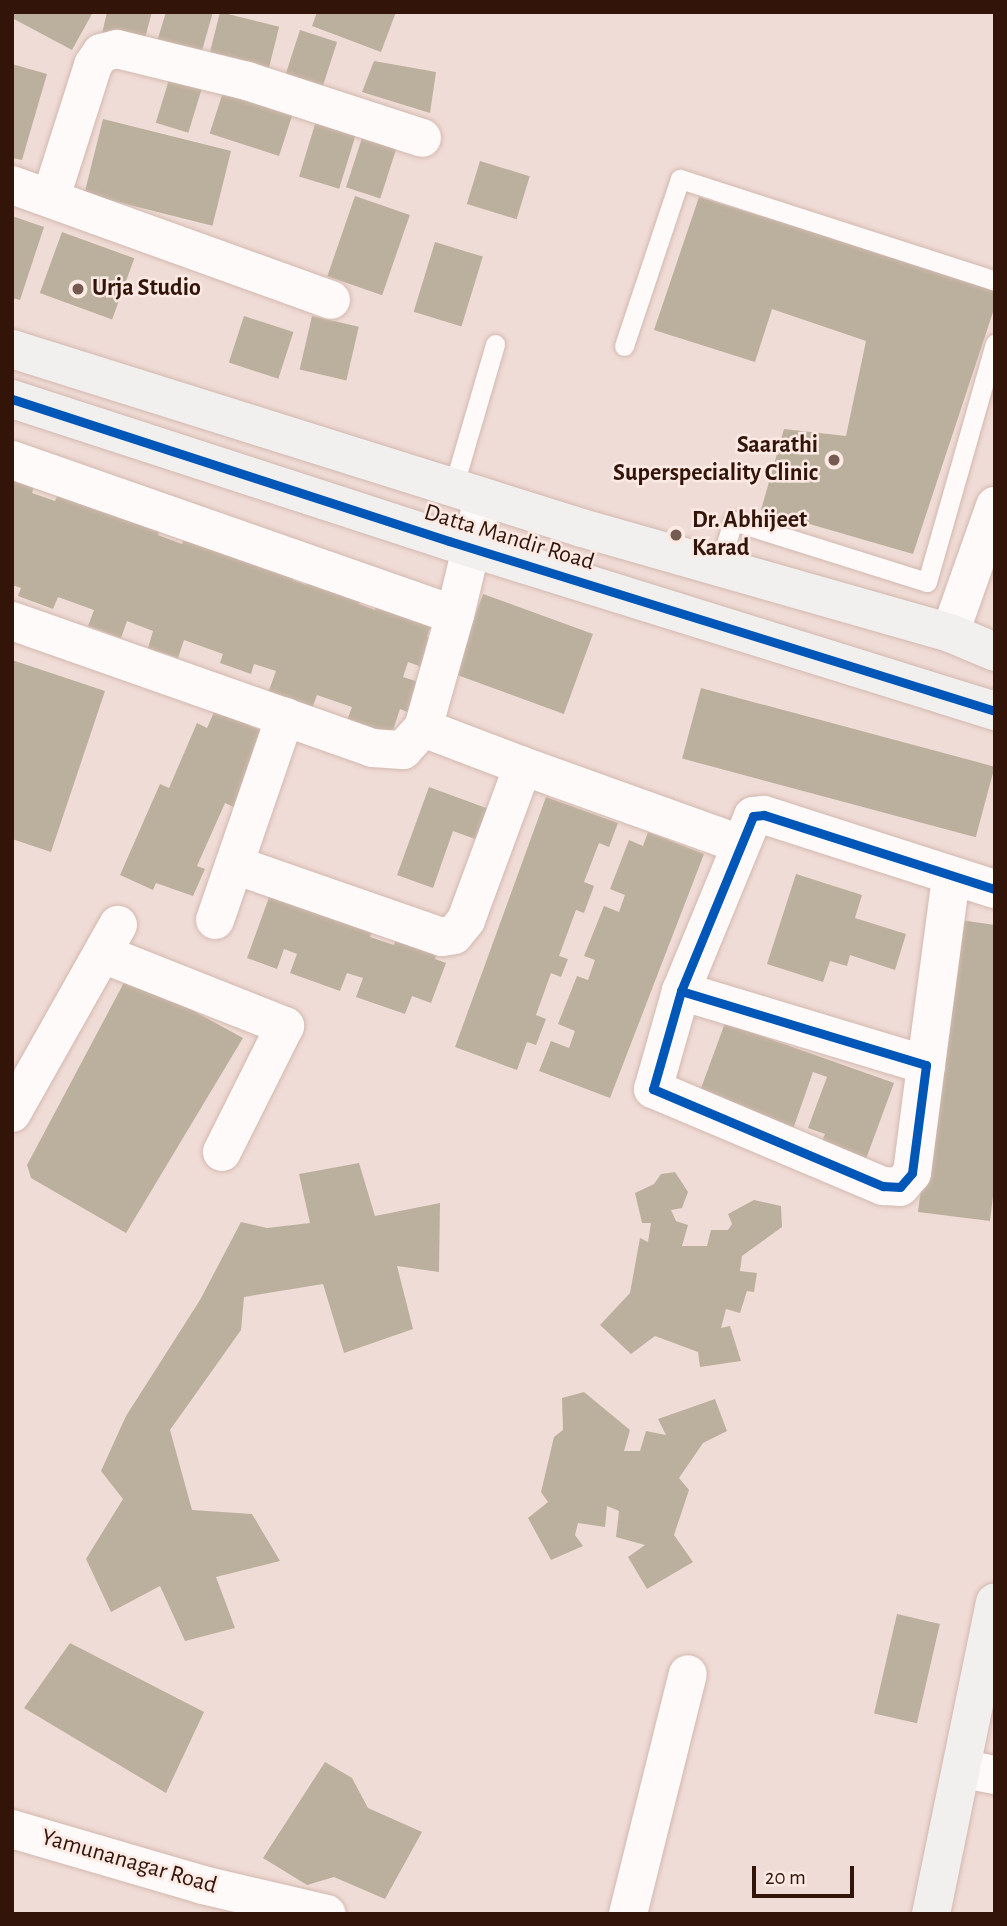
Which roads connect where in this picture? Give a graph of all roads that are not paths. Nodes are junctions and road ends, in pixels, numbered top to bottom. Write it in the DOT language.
graph roads {
  1 [pos="422,138"];
  2 [pos="12,185"];
  3 [pos="51,197"];
  4 [pos="995,281"];
  5 [pos="331,300"];
  6 [pos="995,343"];
  7 [pos="495,344"];
  8 [pos="624,345"];
  9 [pos="12,349"];
  10 [pos="12,399"];
  11 [pos="12,460"];
  12 [pos="468,493"];
  13 [pos="995,506"];
  14 [pos="470,545"];
  15 [pos="719,567"];
  16 [pos="455,615"];
  17 [pos="12,621"];
  18 [pos="950,633"];
  19 [pos="995,652"];
  20 [pos="995,710"];
  21 [pos="285,717"];
  22 [pos="423,728"];
  23 [pos="523,766"];
  24 [pos="740,844"];
  25 [pos="235,865"];
  26 [pos="951,877"];
  27 [pos="995,889"];
  28 [pos="215,920"];
  29 [pos="681,991"];
  30 [pos="926,1065"];
  31 [pos="12,1114"];
  32 [pos="222,1152"];
  33 [pos="995,1602"];
  34 [pos="688,1674"];
  35 [pos="985,1714"];
  36 [pos="979,1772"];
  37 [pos="12,1829"];
  38 [pos="327,1914"];
  39 [pos="628,1914"];
  40 [pos="932,1914"];
  1 -- 3 [label="street"];
  2 -- 3 [label="street"];
  3 -- 5 [label="street"];
  4 -- 8 [label="lane"];
  6 -- 15 [label="lane"];
  7 -- 12 [label="lane"];
  9 -- 12 [label="street, Datta Mandir Road"];
  10 -- 14 [label="street, Datta Mandir Road"];
  11 -- 16 [label="street"];
  12 -- 14 [label="street"];
  12 -- 15 [label="street, Datta Mandir Road"];
  13 -- 18 [label="street"];
  14 -- 16 [label="street"];
  14 -- 20 [label="street, Datta Mandir Road"];
  15 -- 18 [label="street, Datta Mandir Road"];
  16 -- 22 [label="street"];
  17 -- 21 [label="street"];
  18 -- 19 [label="street, Datta Mandir Road"];
  21 -- 22 [label="street"];
  21 -- 25 [label="street"];
  22 -- 23 [label="street"];
  23 -- 24 [label="street"];
  23 -- 25 [label="street"];
  24 -- 26 [label="street"];
  24 -- 29 [label="street"];
  25 -- 28 [label="street"];
  26 -- 27 [label="street"];
  26 -- 30 [label="street"];
  29 -- 30 [label="street"];
  29 -- 30 [label="street"];
  31 -- 32 [label="street"];
  33 -- 35 [label="street"];
  34 -- 39 [label="street"];
  35 -- 36 [label="street"];
  36 -- 40 [label="street"];
  37 -- 38 [label="street, Yamunanagar Road"];
}
